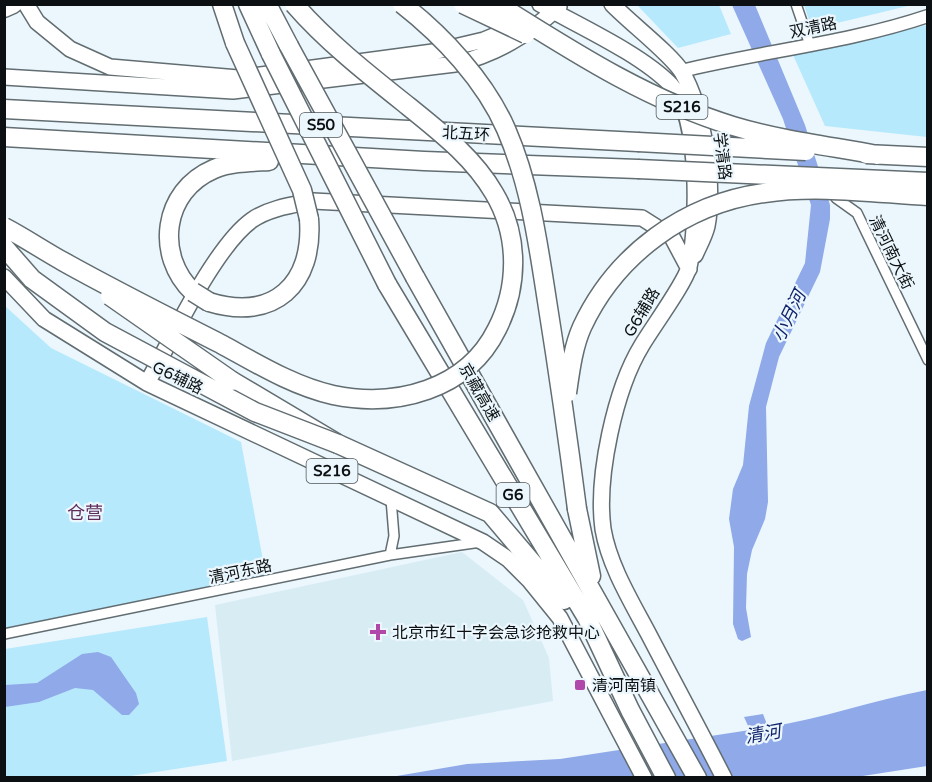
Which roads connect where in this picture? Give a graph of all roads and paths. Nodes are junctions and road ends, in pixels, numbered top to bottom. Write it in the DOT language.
graph roads {
  1 [pos="14,4"];
  2 [pos="26,4"];
  3 [pos="222,4"];
  4 [pos="248,4"];
  5 [pos="267,4"];
  6 [pos="294,4"];
  7 [pos="402,4"];
  8 [pos="463,4"];
  9 [pos="496,4"];
  10 [pos="796,4"];
  11 [pos="612,5"];
  12 [pos="552,7"];
  13 [pos="4,8"];
  14 [pos="927,16"];
  15 [pos="810,45"];
  16 [pos="599,67"];
  17 [pos="681,71"];
  18 [pos="4,77"];
  19 [pos="4,109"];
  20 [pos="4,138"];
  21 [pos="877,155"];
  22 [pos="927,157"];
  23 [pos="424,160"];
  24 [pos="927,182"];
  25 [pos="927,196"];
  26 [pos="836,198"];
  27 [pos="4,227"];
  28 [pos="4,247"];
  29 [pos="62,261"];
  30 [pos="688,269"];
  31 [pos="4,276"];
  32 [pos="927,359"];
  33 [pos="147,383"];
  34 [pos="565,413"];
  35 [pos="338,444"];
  36 [pos="391,499"];
  37 [pos="483,542"];
  38 [pos="390,555"];
  39 [pos="596,595"];
  40 [pos="586,618"];
  41 [pos="4,634"];
  42 [pos="645,777"];
  43 [pos="666,777"];
  44 [pos="697,777"];
  45 [pos="724,777"];
  1 -- 13 [label="highway"];
  2 -- 12 [label="main road"];
  3 -- 23 [label="highway, bridge"];
  4 -- 40 [label="highway, 京藏高速 / G6, bridge"];
  5 -- 39 [label="highway, 京藏高速 / G6, bridge"];
  6 -- 29 [label="highway, bridge"];
  7 -- 34 [label="highway, bridge"];
  8 -- 16 [label="highway, bridge"];
  9 -- 16 [label="highway, bridge"];
  10 -- 15 [label="street"];
  11 -- 17 [label="main road, 学清路"];
  12 -- 18 [label="main road"];
  12 -- 30 [label="main road, G6辅路 / S216"];
  14 -- 15 [label="street, 双清路"];
  15 -- 17 [label="street, 双清路"];
  16 -- 21 [label="highway, bridge"];
  17 -- 30 [label="main road, 学清路"];
  19 -- 21 [label="highway, 北五环 / S50, bridge"];
  20 -- 23 [label="highway, 北五环 / S50"];
  21 -- 22 [label="highway, 北五环 / S50, bridge"];
  23 -- 24 [label="highway, 北五环 / S50, bridge"];
  25 -- 34 [label="highway, bridge"];
  26 -- 32 [label="street, 清河南大街"];
  27 -- 29 [label="highway, bridge"];
  28 -- 35 [label="highway, bridge"];
  29 -- 35 [label="highway, bridge"];
  30 -- 33 [label="main road"];
  30 -- 45 [label="main road, G6辅路 / S216"];
  31 -- 33 [label="main road, G6辅路 / S216"];
  33 -- 36 [label="main road, G6辅路 / S216"];
  34 -- 39 [label="highway, bridge"];
  35 -- 40 [label="highway"];
  36 -- 37 [label="main road, G6辅路 / S216"];
  36 -- 38 [label="street"];
  37 -- 38 [label="street, 清河东路"];
  37 -- 42 [label="main road, G6辅路 / S216"];
  38 -- 41 [label="street, 清河东路"];
  39 -- 44 [label="highway, 京藏高速 / G6"];
  40 -- 43 [label="highway, 京藏高速 / G6"];
}
